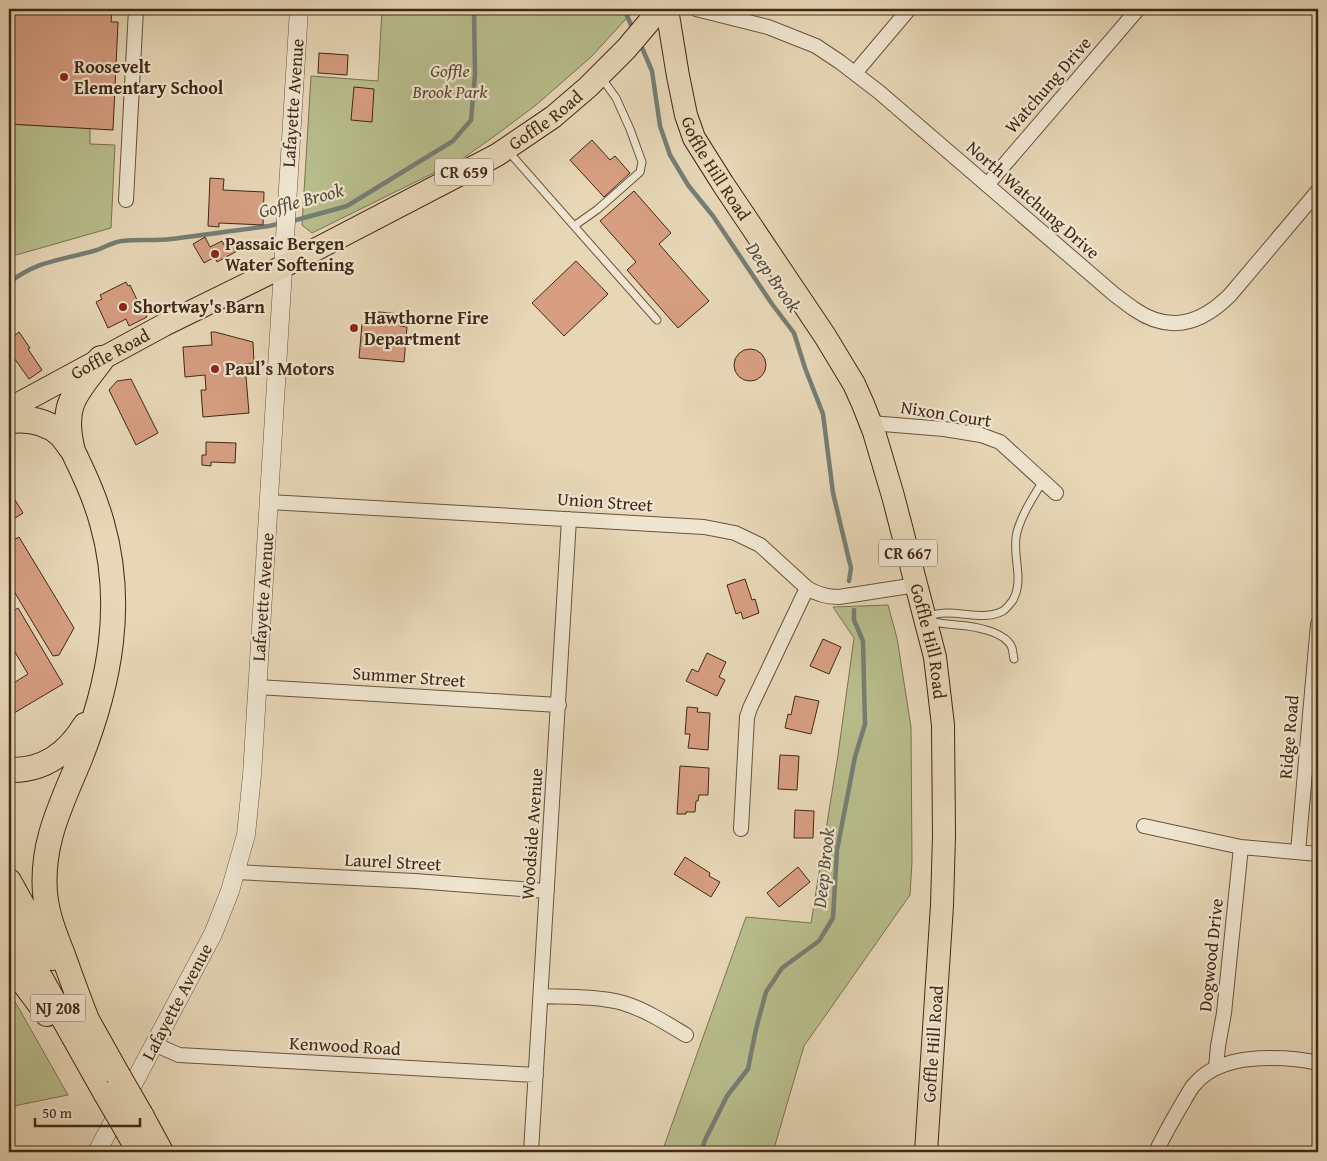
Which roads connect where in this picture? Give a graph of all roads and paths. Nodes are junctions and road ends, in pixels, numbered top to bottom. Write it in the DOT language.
graph roads {
  1 [pos="136,9"];
  2 [pos="299,9"];
  3 [pos="660,9"];
  4 [pos="667,9"];
  5 [pos="696,9"];
  6 [pos="909,9"];
  7 [pos="1138,9"];
  8 [pos="854,73"];
  9 [pos="600,75"];
  10 [pos="506,149"];
  11 [pos="987,185"];
  12 [pos="1318,191"];
  13 [pos="126,200"];
  14 [pos="574,226"];
  15 [pos="282,267"];
  16 [pos="657,320"];
  17 [pos="101,359"];
  18 [pos="9,392"];
  19 [pos="37,393"];
  20 [pos="9,409"];
  21 [pos="9,420"];
  22 [pos="871,423"];
  23 [pos="71,446"];
  24 [pos="1043,481"];
  25 [pos="1056,493"];
  26 [pos="269,502"];
  27 [pos="569,519"];
  28 [pos="916,585"];
  29 [pos="807,588"];
  30 [pos="925,618"];
  31 [pos="1318,624"];
  32 [pos="1014,659"];
  33 [pos="257,686"];
  34 [pos="100,697"];
  35 [pos="559,705"];
  36 [pos="9,770"];
  37 [pos="1144,826"];
  38 [pos="741,830"];
  39 [pos="1242,847"];
  40 [pos="1298,852"];
  41 [pos="1318,854"];
  42 [pos="236,872"];
  43 [pos="9,881"];
  44 [pos="547,890"];
  45 [pos="9,922"];
  46 [pos="9,962"];
  47 [pos="541,996"];
  48 [pos="88,1022"];
  49 [pos="686,1035"];
  50 [pos="154,1044"];
  51 [pos="1318,1063"];
  52 [pos="1216,1067"];
  53 [pos="536,1076"];
  54 [pos="112,1084"];
  55 [pos="134,1123"];
  56 [pos="97,1152"];
  57 [pos="140,1152"];
  58 [pos="162,1152"];
  59 [pos="531,1152"];
  60 [pos="926,1152"];
  61 [pos="1156,1152"];
  1 -- 13 [label="street"];
  2 -- 15 [label="street, Lafayette Avenue"];
  3 -- 9 [label="main road, Goffle Road / CR 659"];
  4 -- 22 [label="main road, Goffle Hill Road / CR 667"];
  5 -- 8 [label="street, North Watchung Drive"];
  6 -- 8 [label="street"];
  7 -- 11 [label="street, Watchung Drive"];
  8 -- 11 [label="street, North Watchung Drive"];
  9 -- 10 [label="main road, Goffle Road / CR 659"];
  9 -- 14 [label="lane"];
  10 -- 14 [label="lane"];
  10 -- 15 [label="main road, Goffle Road / CR 659"];
  11 -- 12 [label="street, North Watchung Drive"];
  14 -- 16 [label="lane"];
  15 -- 17 [label="main road, Goffle Road / CR 659"];
  15 -- 26 [label="street, Lafayette Avenue"];
  17 -- 19 [label="main road, Goffle Road / CR 659"];
  17 -- 23 [label="highway"];
  18 -- 19 [label="main road"];
  19 -- 20 [label="main road, Goffle Road / CR 659"];
  21 -- 23 [label="highway"];
  22 -- 24 [label="street, Nixon Court"];
  22 -- 28 [label="main road, Goffle Hill Road / CR 667"];
  23 -- 34 [label="highway"];
  24 -- 25 [label="street, Nixon Court"];
  24 -- 30 [label="lane"];
  26 -- 27 [label="street, Union Street"];
  26 -- 33 [label="street, Lafayette Avenue"];
  27 -- 29 [label="street, Union Street"];
  27 -- 35 [label="street, Woodside Avenue"];
  28 -- 29 [label="street, Union Street"];
  28 -- 30 [label="main road, Goffle Hill Road / CR 667"];
  29 -- 38 [label="street"];
  30 -- 32 [label="lane"];
  30 -- 60 [label="main road, Goffle Hill Road / CR 667"];
  31 -- 40 [label="street, Ridge Road"];
  33 -- 35 [label="street, Summer Street"];
  33 -- 42 [label="street, Lafayette Avenue"];
  34 -- 36 [label="highway"];
  34 -- 48 [label="highway"];
  35 -- 44 [label="street, Woodside Avenue"];
  37 -- 39 [label="street"];
  39 -- 40 [label="street"];
  39 -- 52 [label="street, Dogwood Drive"];
  40 -- 41 [label="street"];
  42 -- 44 [label="street, Laurel Street"];
  42 -- 50 [label="street, Lafayette Avenue"];
  43 -- 48 [label="highway, NJ 208"];
  44 -- 47 [label="street, Woodside Avenue"];
  45 -- 54 [label="highway, NJ 208"];
  46 -- 54 [label="highway"];
  47 -- 49 [label="street"];
  47 -- 53 [label="street, Woodside Avenue"];
  48 -- 54 [label="highway, NJ 208"];
  50 -- 53 [label="street, Kenwood Road"];
  50 -- 56 [label="street, Lafayette Avenue"];
  51 -- 52 [label="street"];
  52 -- 61 [label="street"];
  53 -- 59 [label="street, Woodside Avenue"];
  54 -- 55 [label="highway, NJ 208, bridge"];
  55 -- 57 [label="highway, NJ 208"];
  55 -- 58 [label="highway, NJ 208"];
}
